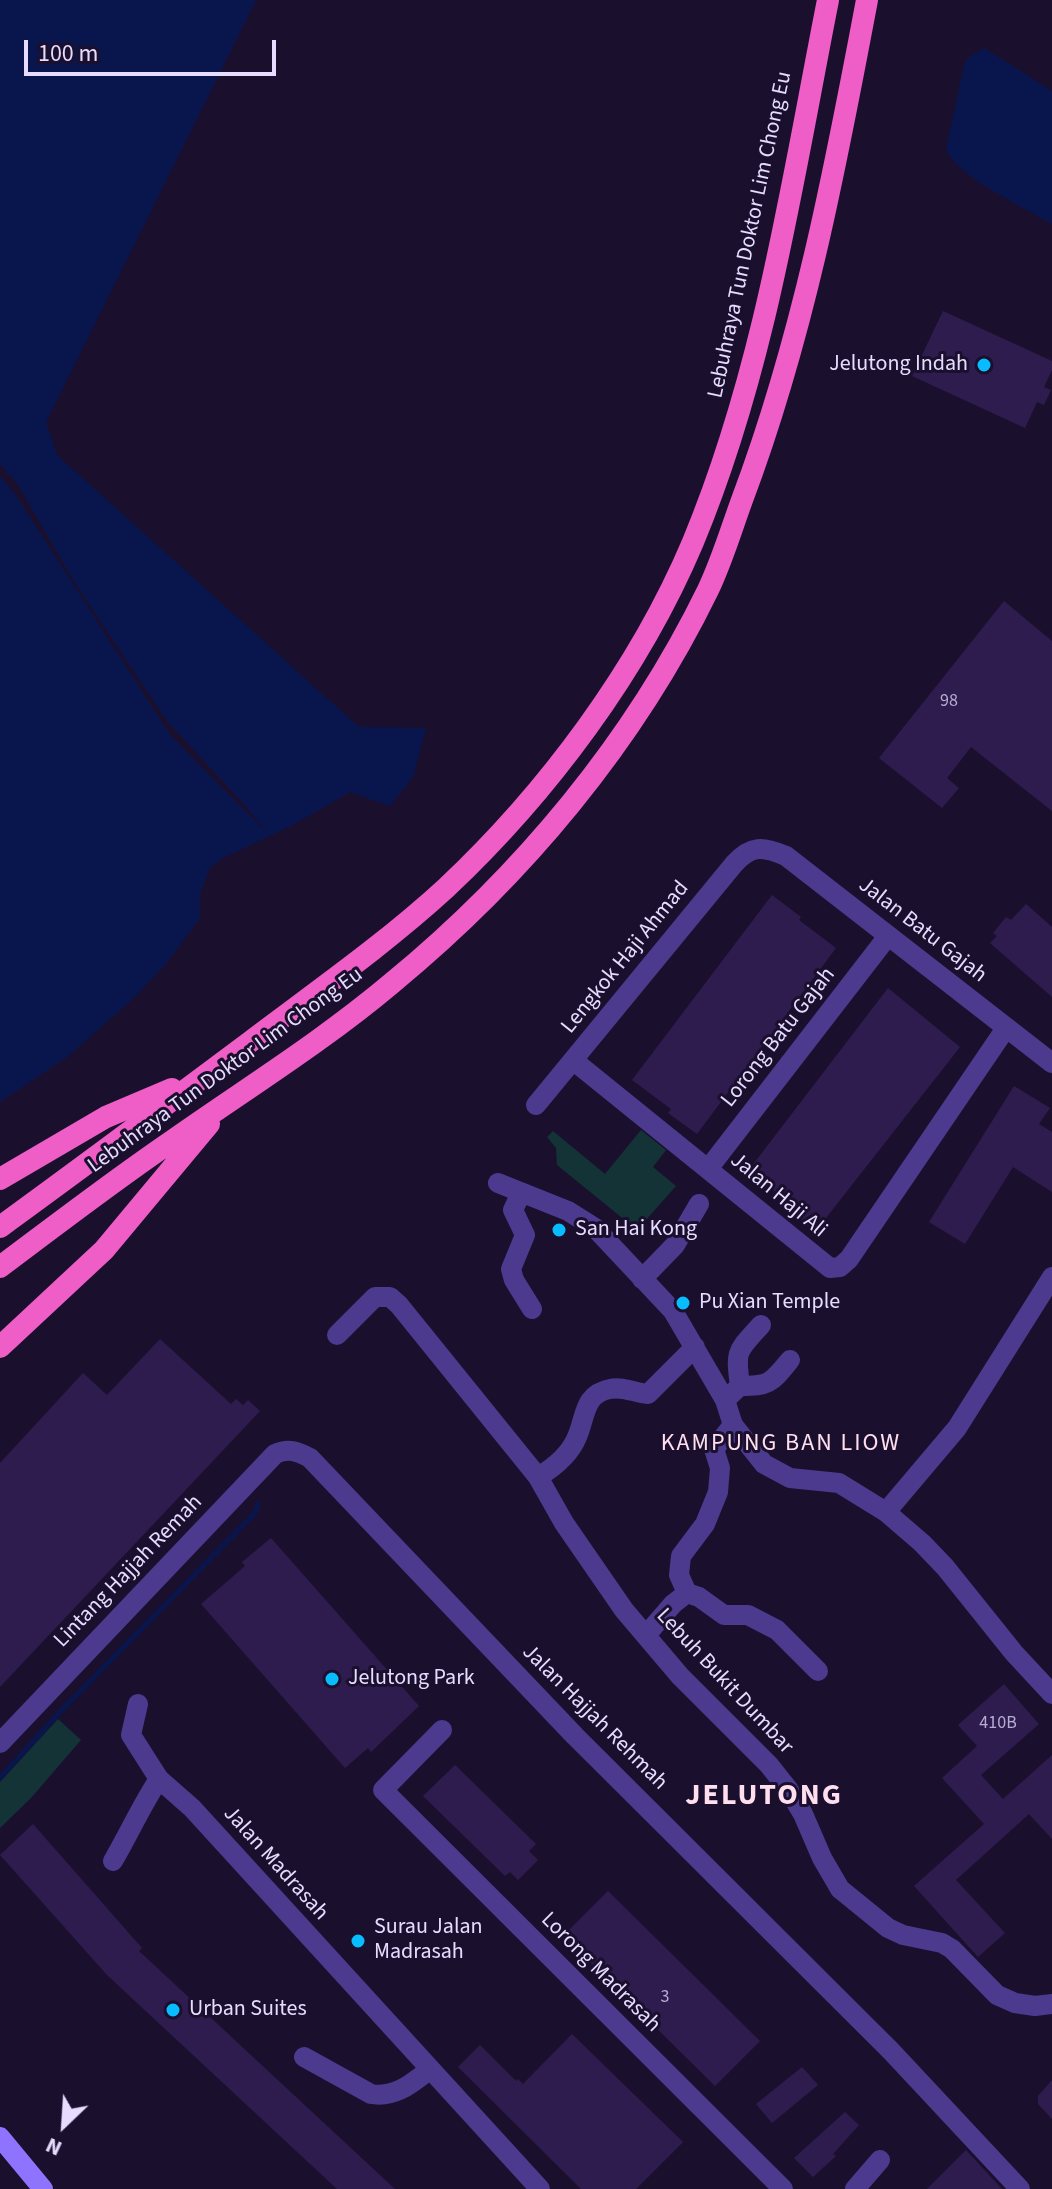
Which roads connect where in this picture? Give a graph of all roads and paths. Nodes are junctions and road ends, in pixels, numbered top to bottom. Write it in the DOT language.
graph roads {
  1 [pos="828,0"];
  2 [pos="867,0"];
  3 [pos="757,847"];
  4 [pos="888,936"];
  5 [pos="1006,1028"];
  6 [pos="574,1061"];
  7 [pos="1052,1063"];
  8 [pos="207,1074"];
  9 [pos="226,1103"];
  10 [pos="536,1105"];
  11 [pos="708,1169"];
  12 [pos="0,1179"];
  13 [pos="498,1183"];
  14 [pos="521,1193"];
  15 [pos="699,1204"];
  16 [pos="0,1227"];
  17 [pos="0,1267"];
  18 [pos="1052,1277"];
  19 [pos="642,1279"];
  20 [pos="532,1309"];
  21 [pos="761,1325"];
  22 [pos="337,1335"];
  23 [pos="0,1347"];
  24 [pos="695,1347"];
  25 [pos="790,1360"];
  26 [pos="732,1393"];
  27 [pos="733,1425"];
  28 [pos="300,1452"];
  29 [pos="538,1477"];
  30 [pos="886,1512"];
  31 [pos="687,1593"];
  32 [pos="647,1634"];
  33 [pos="818,1671"];
  34 [pos="1052,1694"];
  35 [pos="138,1704"];
  36 [pos="442,1730"];
  37 [pos="0,1743"];
  38 [pos="159,1779"];
  39 [pos="113,1861"];
  40 [pos="1052,2004"];
  41 [pos="304,2057"];
  42 [pos="429,2070"];
  43 [pos="0,2137"];
  44 [pos="880,2160"];
  45 [pos="43,2189"];
  46 [pos="540,2189"];
  47 [pos="783,2189"];
  48 [pos="855,2189"];
  49 [pos="1020,2189"];
  1 -- 8 [label="highway, Lebuhraya Tun Doktor Lim Chong Eu"];
  2 -- 9 [label="highway, Lebuhraya Tun Doktor Lim Chong Eu"];
  3 -- 4 [label="street, Jalan Batu Gajah"];
  3 -- 6 [label="street, Lengkok Haji Ahmad"];
  4 -- 5 [label="street, Jalan Batu Gajah"];
  4 -- 11 [label="street, Lorong Batu Gajah"];
  5 -- 7 [label="street, Jalan Batu Gajah"];
  5 -- 11 [label="street, Jalan Haji Ali"];
  6 -- 10 [label="street, Lengkok Haji Ahmad"];
  6 -- 11 [label="street, Jalan Haji Ali"];
  8 -- 12 [label="highway"];
  8 -- 16 [label="highway, Lebuhraya Tun Doktor Lim Chong Eu"];
  9 -- 17 [label="highway, Lebuhraya Tun Doktor Lim Chong Eu"];
  9 -- 23 [label="highway"];
  13 -- 14 [label="street"];
  14 -- 19 [label="street"];
  14 -- 20 [label="street"];
  15 -- 19 [label="street"];
  18 -- 30 [label="street"];
  19 -- 24 [label="street"];
  21 -- 26 [label="street"];
  22 -- 29 [label="street, Lebuh Bukit Dumbar"];
  24 -- 26 [label="street"];
  24 -- 29 [label="street"];
  25 -- 26 [label="street"];
  26 -- 27 [label="street"];
  27 -- 30 [label="street"];
  27 -- 31 [label="street"];
  28 -- 37 [label="street, Lintang Hajjah Remah"];
  28 -- 49 [label="street, Jalan Hajjah Rehmah"];
  29 -- 32 [label="street, Lebuh Bukit Dumbar"];
  30 -- 34 [label="street"];
  31 -- 32 [label="street"];
  31 -- 33 [label="street"];
  32 -- 40 [label="street, Lebuh Bukit Dumbar"];
  35 -- 38 [label="street, Jalan Madrasah"];
  36 -- 47 [label="street, Lorong Madrasah"];
  38 -- 39 [label="street"];
  38 -- 42 [label="street, Jalan Madrasah"];
  41 -- 42 [label="street"];
  42 -- 46 [label="street, Jalan Madrasah"];
  43 -- 45 [label="main road"];
  44 -- 48 [label="street"];
}
